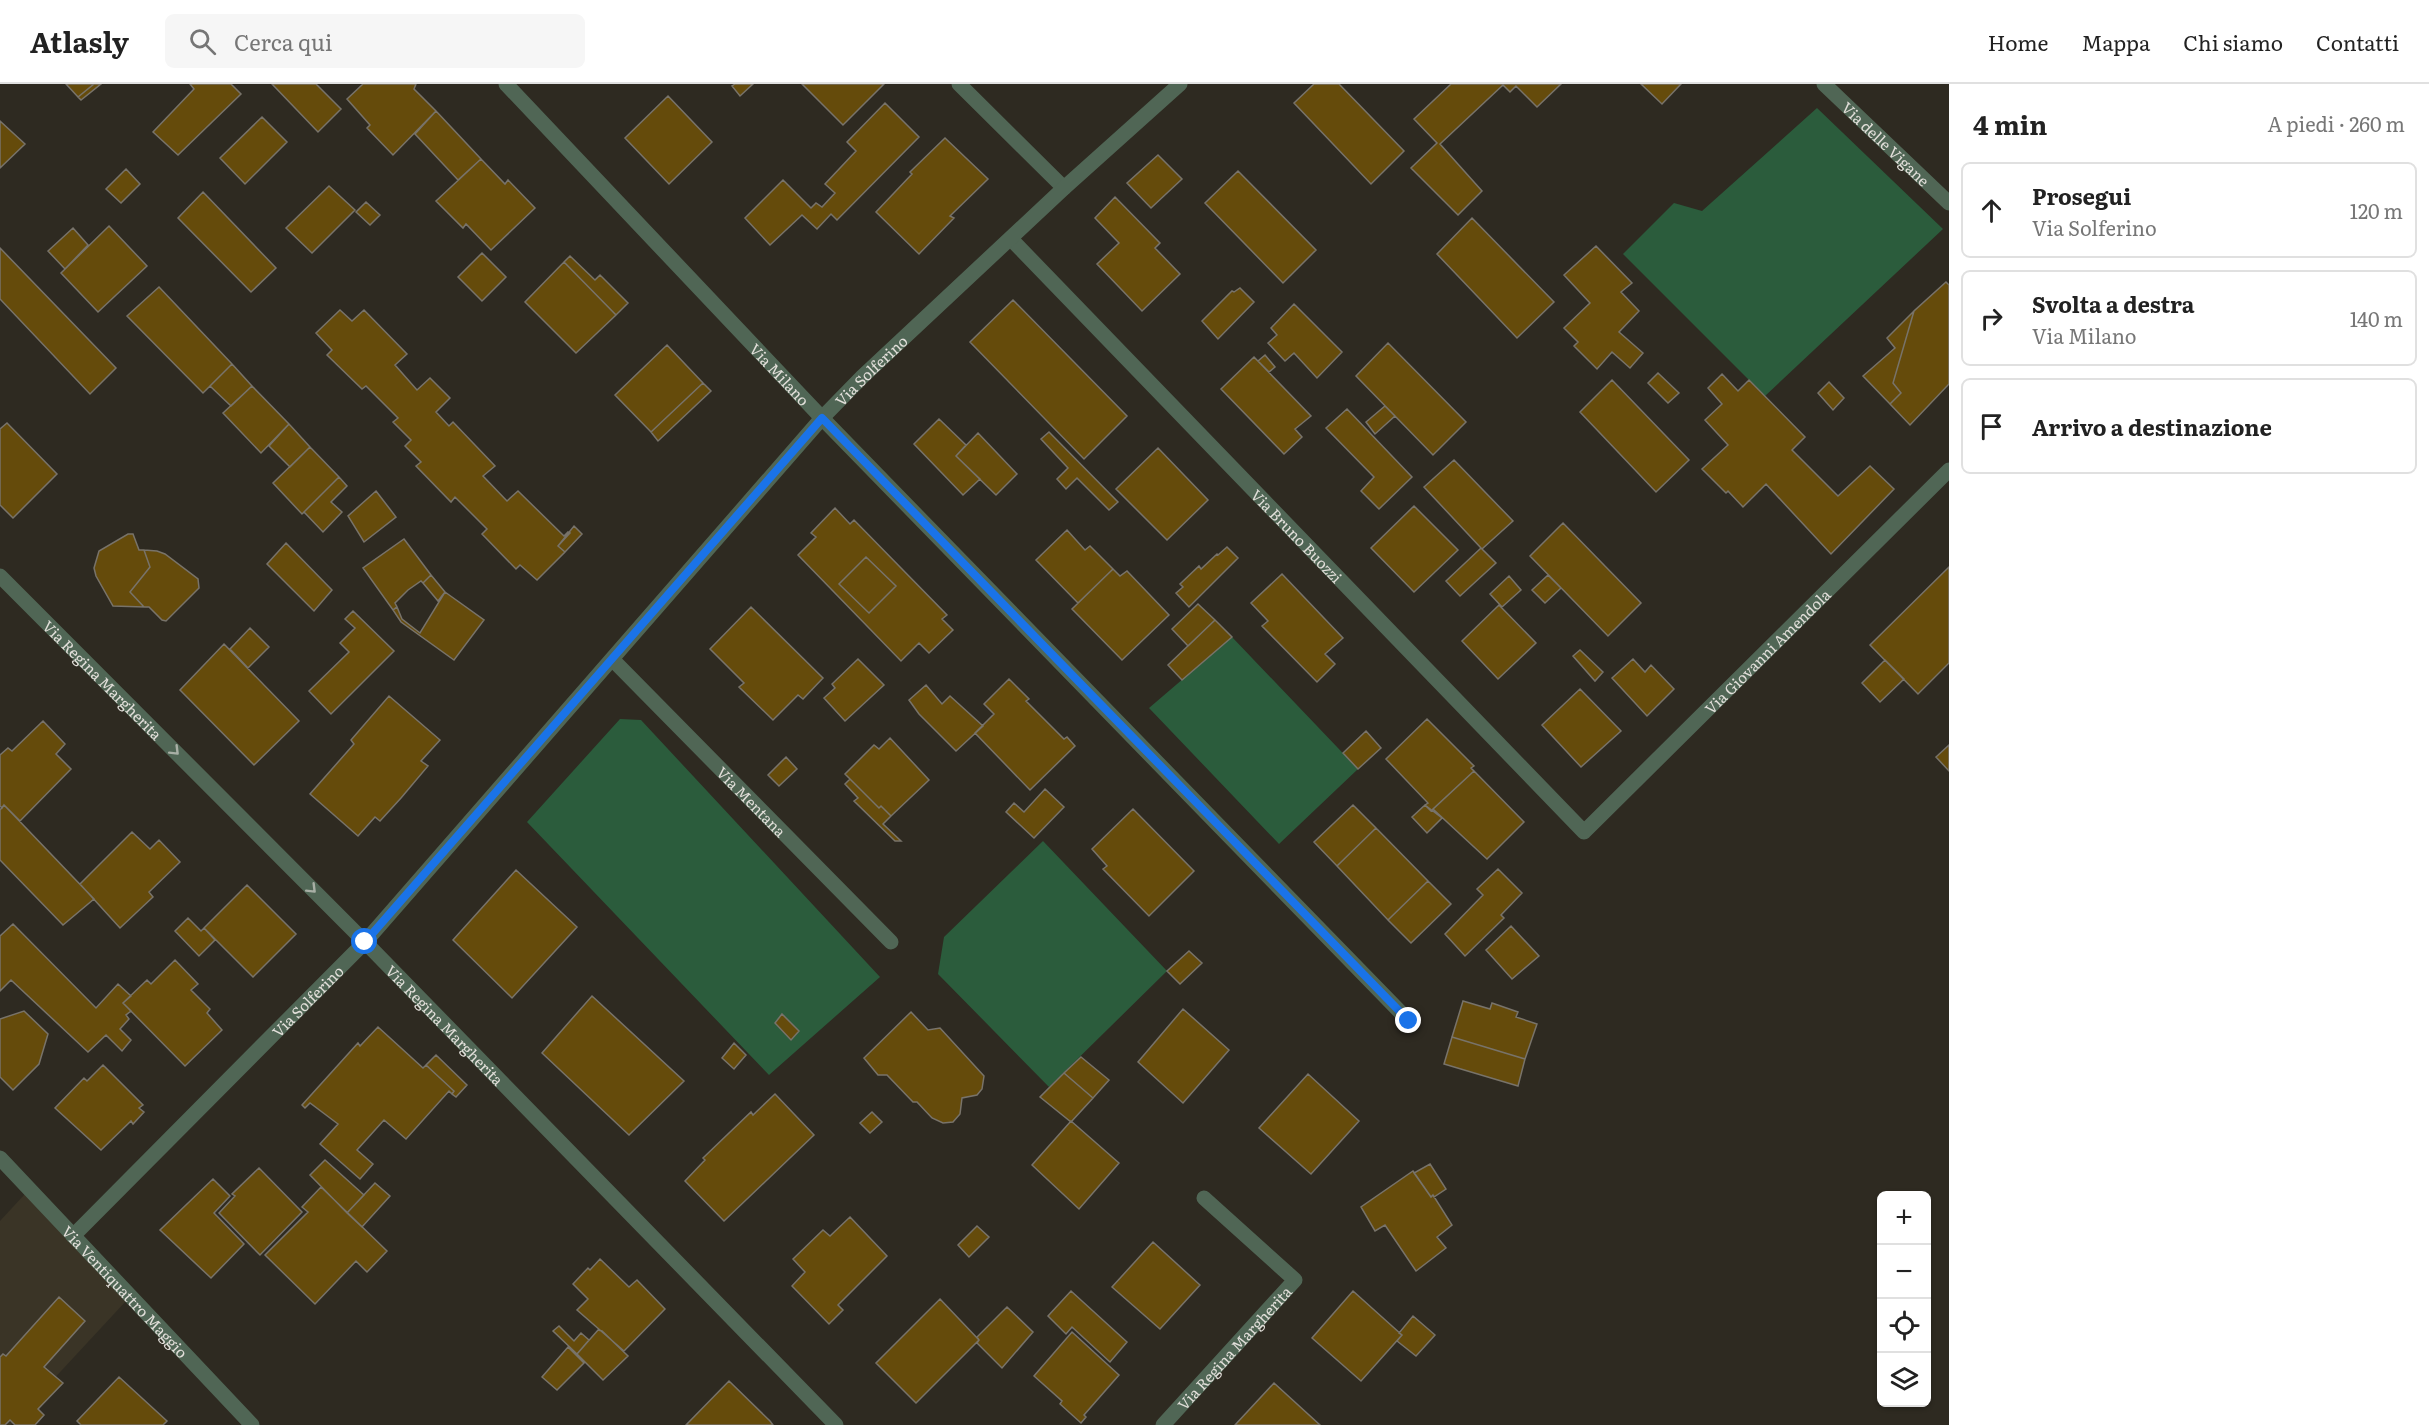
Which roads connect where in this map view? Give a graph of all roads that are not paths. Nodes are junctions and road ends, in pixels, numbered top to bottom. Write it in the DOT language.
graph roads {
  1 [pos="506,84"];
  2 [pos="959,84"];
  3 [pos="1180,84"];
  4 [pos="1824,84"];
  5 [pos="1064,188"];
  6 [pos="1949,203"];
  7 [pos="1011,239"];
  8 [pos="822,418"];
  9 [pos="1949,470"];
  10 [pos="0,576"];
  11 [pos="613,660"];
  12 [pos="1584,832"];
  13 [pos="365,942"];
  14 [pos="891,942"];
  15 [pos="1409,1021"];
  16 [pos="0,1158"];
  17 [pos="1204,1198"];
  18 [pos="73,1236"];
  19 [pos="242,1422"];
  20 [pos="836,1425"];
  21 [pos="1163,1425"];
  1 -- 8 [label="street, Via Milano"];
  2 -- 5 [label="street"];
  3 -- 5 [label="street, Via Solferino"];
  4 -- 6 [label="street, Via delle Vigane"];
  5 -- 7 [label="street, Via Solferino"];
  7 -- 8 [label="street, Via Solferino"];
  7 -- 12 [label="street, Via Bruno Buozzi"];
  8 -- 11 [label="street, Via Solferino"];
  8 -- 15 [label="street, Via Milano"];
  9 -- 12 [label="street, Via Giovanni Amendola"];
  10 -- 13 [label="street, Via Regina Margherita, one-way"];
  11 -- 13 [label="street, Via Solferino"];
  11 -- 14 [label="street, Via Mentana"];
  13 -- 18 [label="street, Via Solferino"];
  13 -- 20 [label="street, Via Regina Margherita"];
  16 -- 18 [label="street, Via Ventiquattro Maggio"];
  17 -- 21 [label="street, Via Regina Margherita"];
  18 -- 19 [label="street, Via Ventiquattro Maggio"];
}
